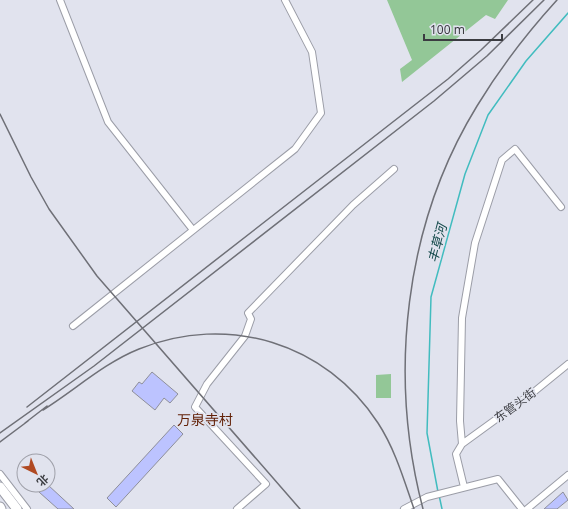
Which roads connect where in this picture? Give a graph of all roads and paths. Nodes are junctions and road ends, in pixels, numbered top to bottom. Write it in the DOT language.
graph roads {
  1 [pos="60,0"];
  2 [pos="285,0"];
  3 [pos="394,169"];
  4 [pos="561,207"];
  5 [pos="193,230"];
  6 [pos="72,326"];
  7 [pos="568,364"];
  8 [pos="462,444"];
  9 [pos="0,474"];
  10 [pos="568,475"];
  11 [pos="0,487"];
  12 [pos="464,487"];
  13 [pos="17,509"];
  14 [pos="27,509"];
  15 [pos="237,509"];
  16 [pos="404,509"];
  17 [pos="522,509"];
  18 [pos="527,509"];
  1 -- 5 [label="street"];
  2 -- 5 [label="street"];
  3 -- 15 [label="street"];
  4 -- 8 [label="street"];
  5 -- 6 [label="street"];
  7 -- 8 [label="street, 东管头街"];
  8 -- 12 [label="street"];
  9 -- 14 [label="street"];
  10 -- 18 [label="street"];
  11 -- 13 [label="highway"];
  12 -- 16 [label="street"];
  12 -- 17 [label="street"];
}
